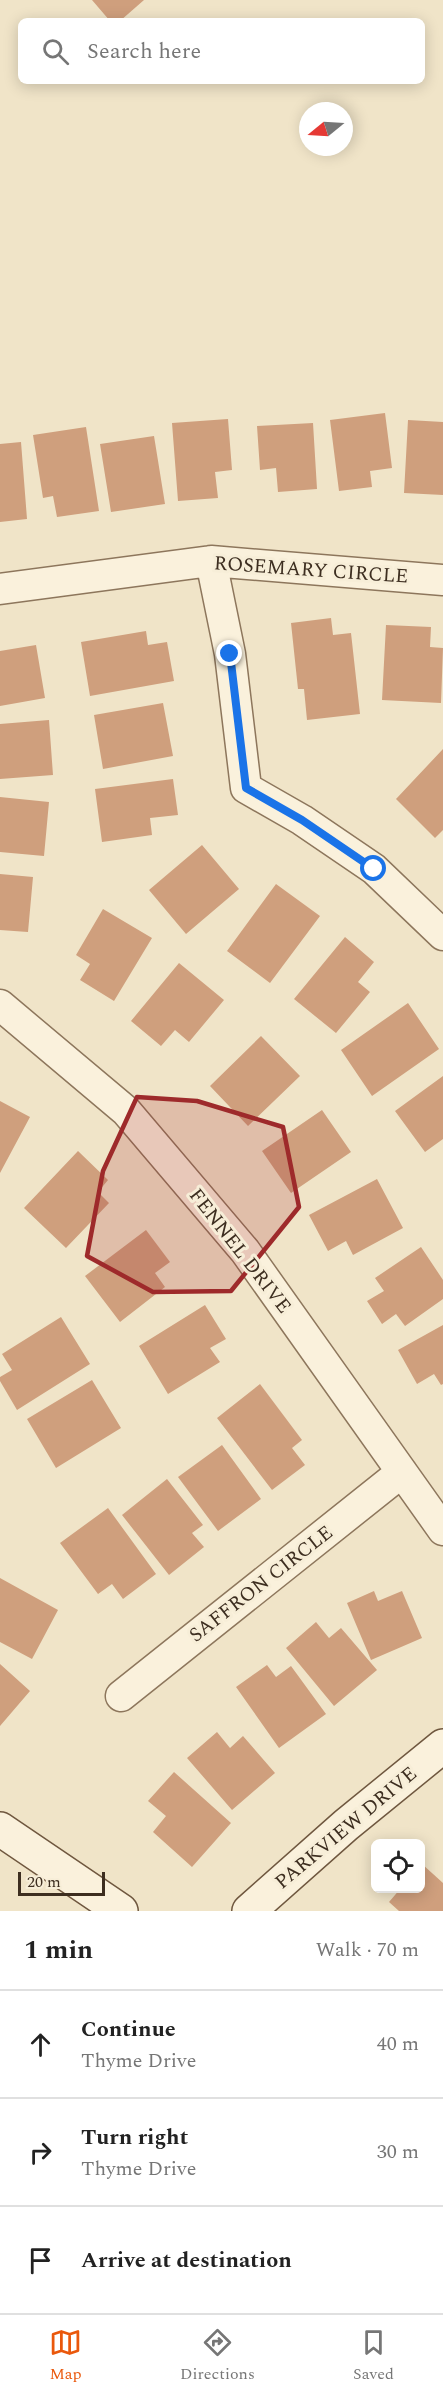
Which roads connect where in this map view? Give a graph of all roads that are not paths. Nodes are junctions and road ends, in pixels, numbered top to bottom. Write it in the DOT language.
graph roads {
  1 [pos="211,561"];
  2 [pos="443,580"];
  3 [pos="0,589"];
  4 [pos="443,935"];
  5 [pos="0,1005"];
  6 [pos="402,1472"];
  7 [pos="443,1530"];
  8 [pos="121,1696"];
  9 [pos="443,1746"];
  10 [pos="0,1829"];
  11 [pos="121,1911"];
  12 [pos="249,1911"];
  1 -- 2 [label="street, ROSEMARY CIRCLE"];
  1 -- 3 [label="street, ROSEMARY CIRCLE"];
  1 -- 4 [label="street"];
  5 -- 6 [label="street, FENNEL DRIVE"];
  6 -- 7 [label="street, FENNEL DRIVE"];
  6 -- 8 [label="street, SAFFRON CIRCLE"];
  9 -- 12 [label="street, PARKVIEW DRIVE"];
  10 -- 11 [label="street"];
}
